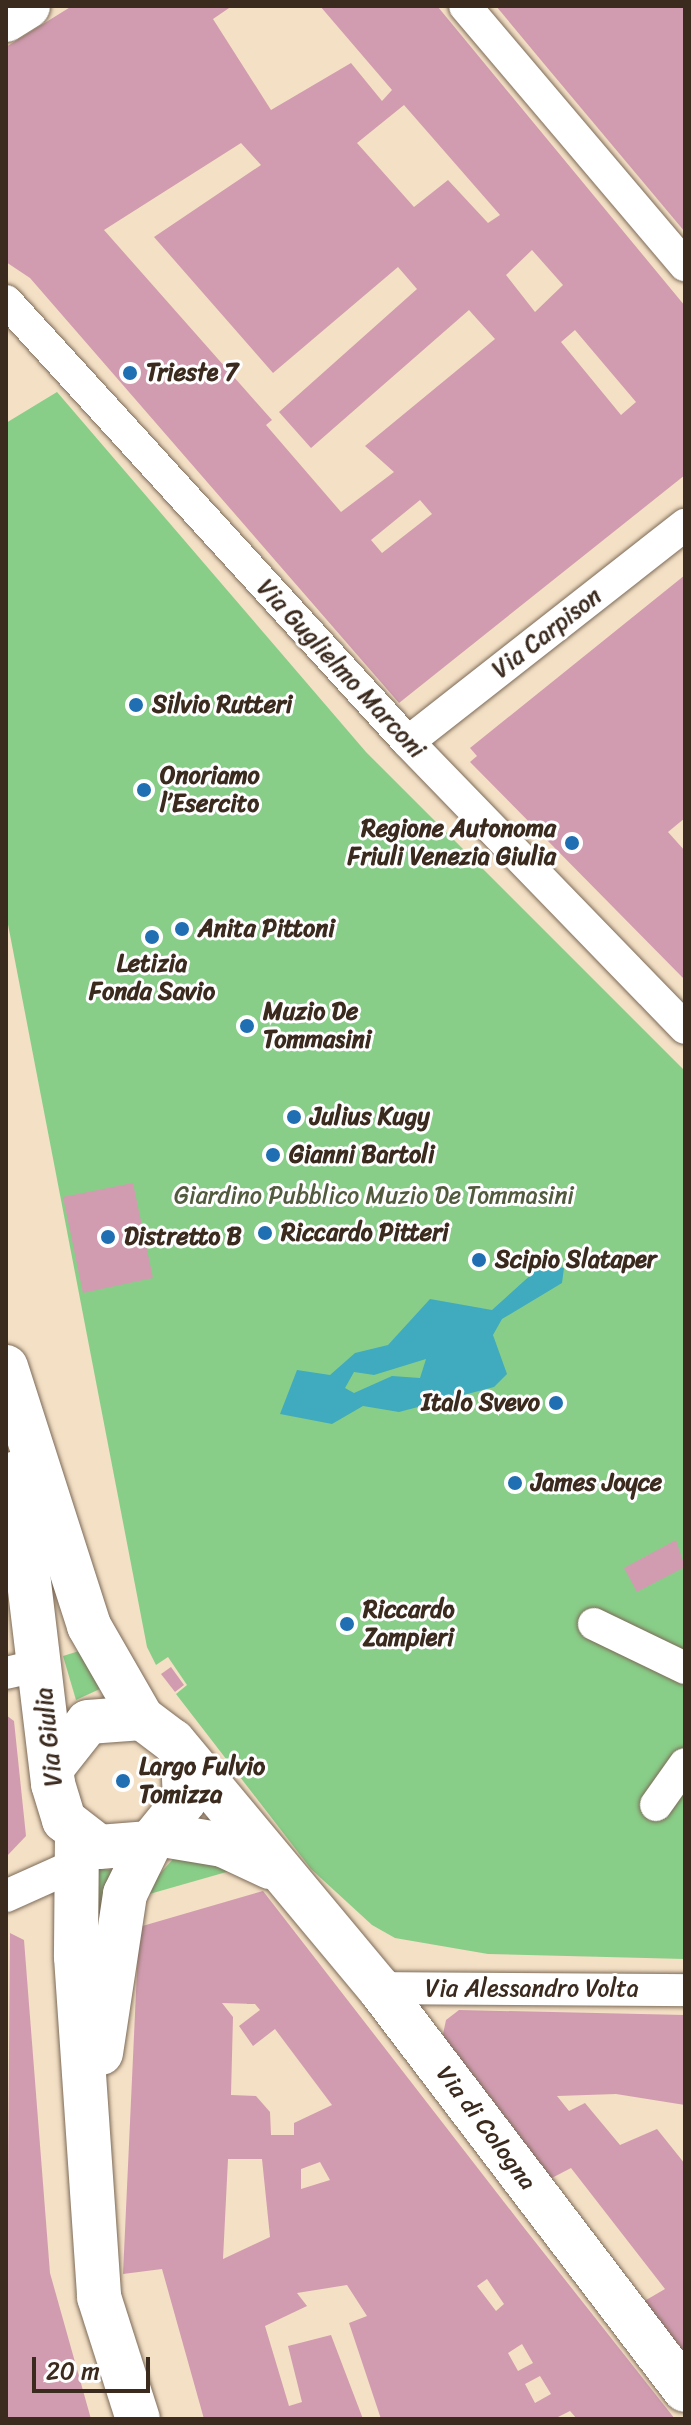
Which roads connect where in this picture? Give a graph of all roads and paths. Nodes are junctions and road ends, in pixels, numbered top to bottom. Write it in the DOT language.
graph roads {
  1 [pos="28,6"];
  2 [pos="465,6"];
  3 [pos="6,20"];
  4 [pos="685,265"];
  5 [pos="6,301"];
  6 [pos="685,525"];
  7 [pos="408,742"];
  8 [pos="685,1028"];
  9 [pos="6,1367"];
  10 [pos="6,1399"];
  11 [pos="594,1624"];
  12 [pos="685,1668"];
  13 [pos="24,1669"];
  14 [pos="142,1718"];
  15 [pos="183,1757"];
  16 [pos="55,1764"];
  17 [pos="685,1764"];
  18 [pos="656,1805"];
  19 [pos="156,1839"];
  20 [pos="76,1850"];
  21 [pos="279,1872"];
  22 [pos="6,1896"];
  23 [pos="379,1988"];
  24 [pos="685,1990"];
  25 [pos="91,2119"];
  26 [pos="685,2390"];
  27 [pos="138,2419"];
  1 -- 3 [label="main road"];
  2 -- 4 [label="street"];
  5 -- 7 [label="street, Via Guglielmo Marconi"];
  6 -- 7 [label="street, Via Carpison"];
  7 -- 8 [label="street, Via Guglielmo Marconi"];
  9 -- 14 [label="main road"];
  10 -- 13 [label="main road, Via Giulia"];
  11 -- 12 [label="street"];
  13 -- 16 [label="main road, Via Giulia"];
  14 -- 15 [label="main road"];
  14 -- 16 [label="main road"];
  15 -- 19 [label="main road"];
  15 -- 21 [label="main road, Via di Cologna"];
  16 -- 20 [label="main road, Via Giulia"];
  17 -- 18 [label="street"];
  19 -- 20 [label="main road"];
  19 -- 21 [label="main road, Via di Cologna"];
  19 -- 25 [label="main road, Via Giulia"];
  20 -- 22 [label="street"];
  20 -- 25 [label="main road, Via Giulia"];
  21 -- 23 [label="main road, Via di Cologna"];
  23 -- 24 [label="street, Via Alessandro Volta"];
  23 -- 26 [label="main road, Via di Cologna"];
  25 -- 27 [label="main road, Via Giulia"];
}
